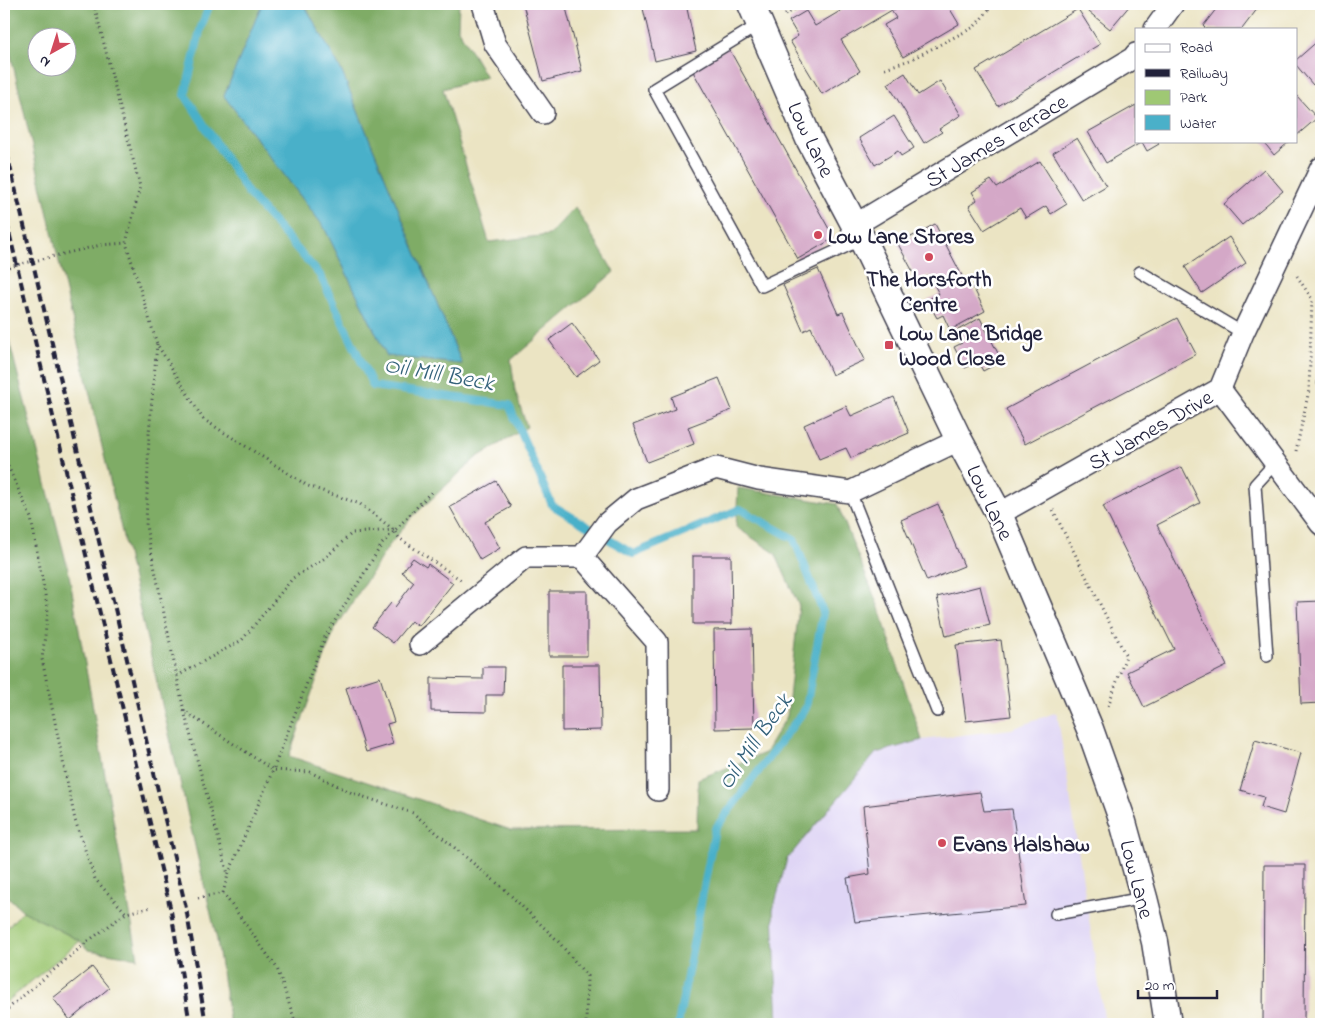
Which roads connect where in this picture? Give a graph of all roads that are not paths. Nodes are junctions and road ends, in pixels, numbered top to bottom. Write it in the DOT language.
graph roads {
  1 [pos="483,4"];
  2 [pos="1173,4"];
  3 [pos="756,14"];
  4 [pos="1156,28"];
  5 [pos="1135,55"];
  6 [pos="543,113"];
  7 [pos="1321,168"];
  8 [pos="858,232"];
  9 [pos="1140,272"];
  10 [pos="1243,334"];
  11 [pos="1220,388"];
  12 [pos="959,440"];
  13 [pos="1276,462"];
  14 [pos="850,492"];
  15 [pos="999,514"];
  16 [pos="1321,524"];
  17 [pos="582,557"];
  18 [pos="420,644"];
  19 [pos="1267,656"];
  20 [pos="937,711"];
  21 [pos="658,790"];
  22 [pos="1144,898"];
  23 [pos="1056,914"];
  24 [pos="1168,1024"];
  1 -- 6 [label="street"];
  2 -- 4 [label="street"];
  3 -- 8 [label="street, Low Lane"];
  3 -- 8 [label="lane"];
  5 -- 8 [label="street, St James Terrace"];
  7 -- 10 [label="street, St James Drive"];
  8 -- 12 [label="street, Low Lane"];
  9 -- 10 [label="lane"];
  10 -- 11 [label="street, St James Drive"];
  11 -- 13 [label="street"];
  11 -- 15 [label="street, St James Drive"];
  12 -- 14 [label="street"];
  12 -- 15 [label="street, Low Lane"];
  13 -- 16 [label="street"];
  13 -- 19 [label="lane"];
  14 -- 17 [label="street"];
  14 -- 20 [label="lane"];
  15 -- 22 [label="street, Low Lane"];
  17 -- 18 [label="street"];
  17 -- 21 [label="street"];
  22 -- 23 [label="lane"];
  22 -- 24 [label="street, Low Lane"];
}
